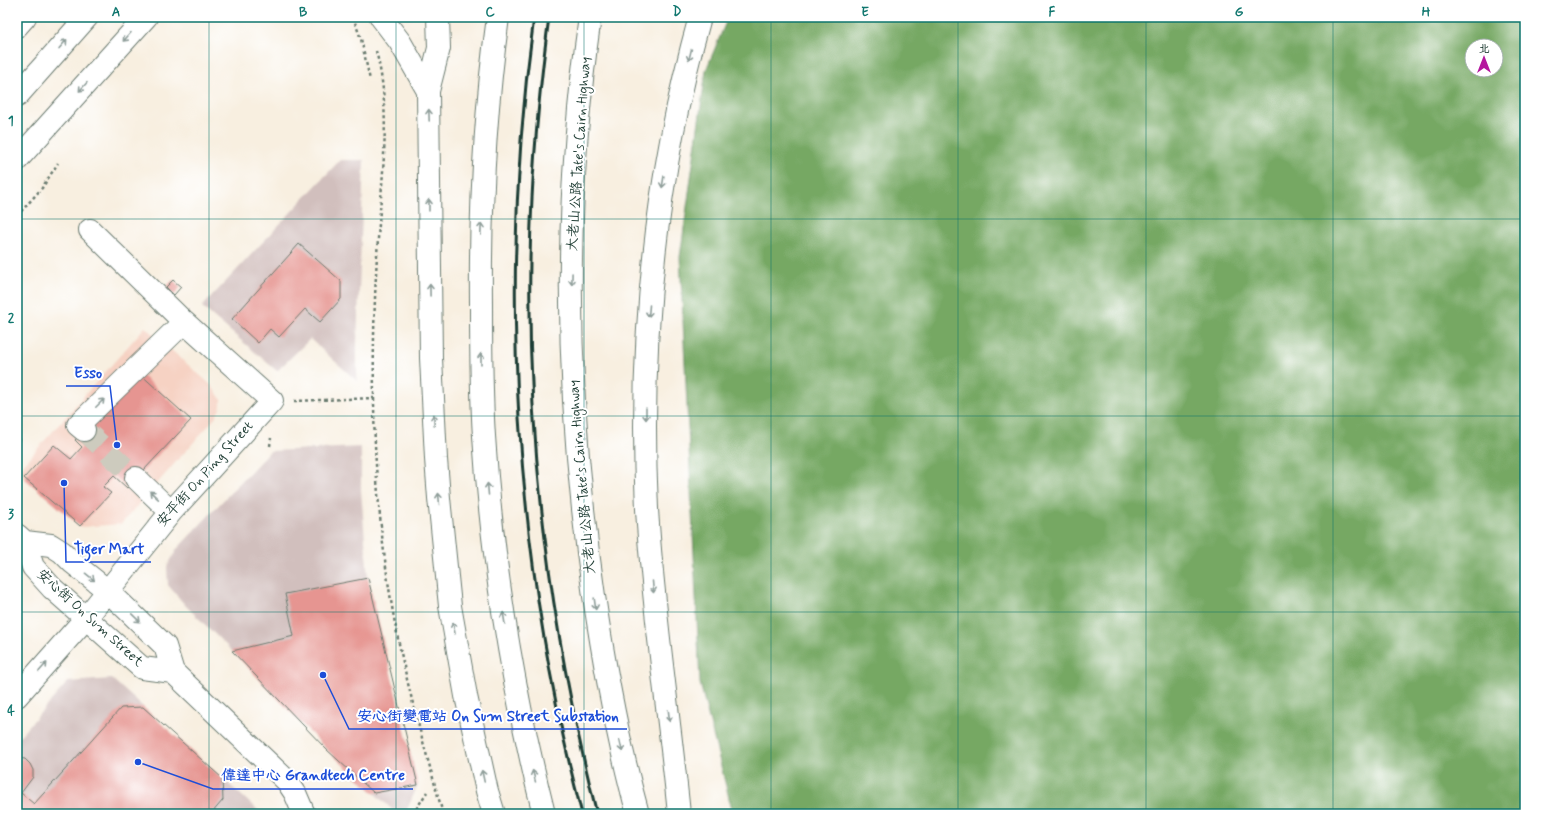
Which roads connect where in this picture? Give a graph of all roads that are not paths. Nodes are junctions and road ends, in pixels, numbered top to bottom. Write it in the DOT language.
graph roads {
  1 [pos="25,17"];
  2 [pos="87,17"];
  3 [pos="146,17"];
  4 [pos="381,17"];
  5 [pos="438,17"];
  6 [pos="498,17"];
  7 [pos="590,17"];
  8 [pos="700,17"];
  9 [pos="17,26"];
  10 [pos="428,91"];
  11 [pos="17,96"];
  12 [pos="17,160"];
  13 [pos="90,230"];
  14 [pos="184,322"];
  15 [pos="84,430"];
  16 [pos="136,478"];
  17 [pos="171,512"];
  18 [pos="21,539"];
  19 [pos="108,591"];
  20 [pos="86,618"];
  21 [pos="173,672"];
  22 [pos="17,696"];
  23 [pos="304,814"];
  24 [pos="494,814"];
  25 [pos="544,814"];
  26 [pos="638,814"];
  27 [pos="679,814"];
  1 -- 9 [label="main road"];
  11 -- 2 [label="main road, one-way"];
  3 -- 12 [label="main road, one-way"];
  4 -- 10 [label="main road"];
  5 -- 10 [label="main road"];
  25 -- 6 [label="main road, one-way"];
  7 -- 26 [label="main road, 大老山公路 Tate's Cairn Highway, one-way"];
  8 -- 27 [label="main road, one-way"];
  24 -- 10 [label="main road, one-way"];
  13 -- 14 [label="main road"];
  15 -- 14 [label="main road, one-way"];
  14 -- 17 [label="main road, 安平街 On Ping Street"];
  17 -- 16 [label="main road, one-way"];
  17 -- 19 [label="main road, 安平街 On Ping Street"];
  18 -- 19 [label="main road, 安心街 On Sum Street, one-way"];
  18 -- 20 [label="main road, 安心街 On Sum Street"];
  19 -- 20 [label="main road, 安平街 On Ping Street"];
  19 -- 21 [label="main road, 安心街 On Sum Street, one-way"];
  20 -- 21 [label="main road, 安心街 On Sum Street"];
  22 -- 20 [label="main road, 安平街 On Ping Street, one-way"];
  21 -- 23 [label="main road, 安心街 On Sum Street"];
}
